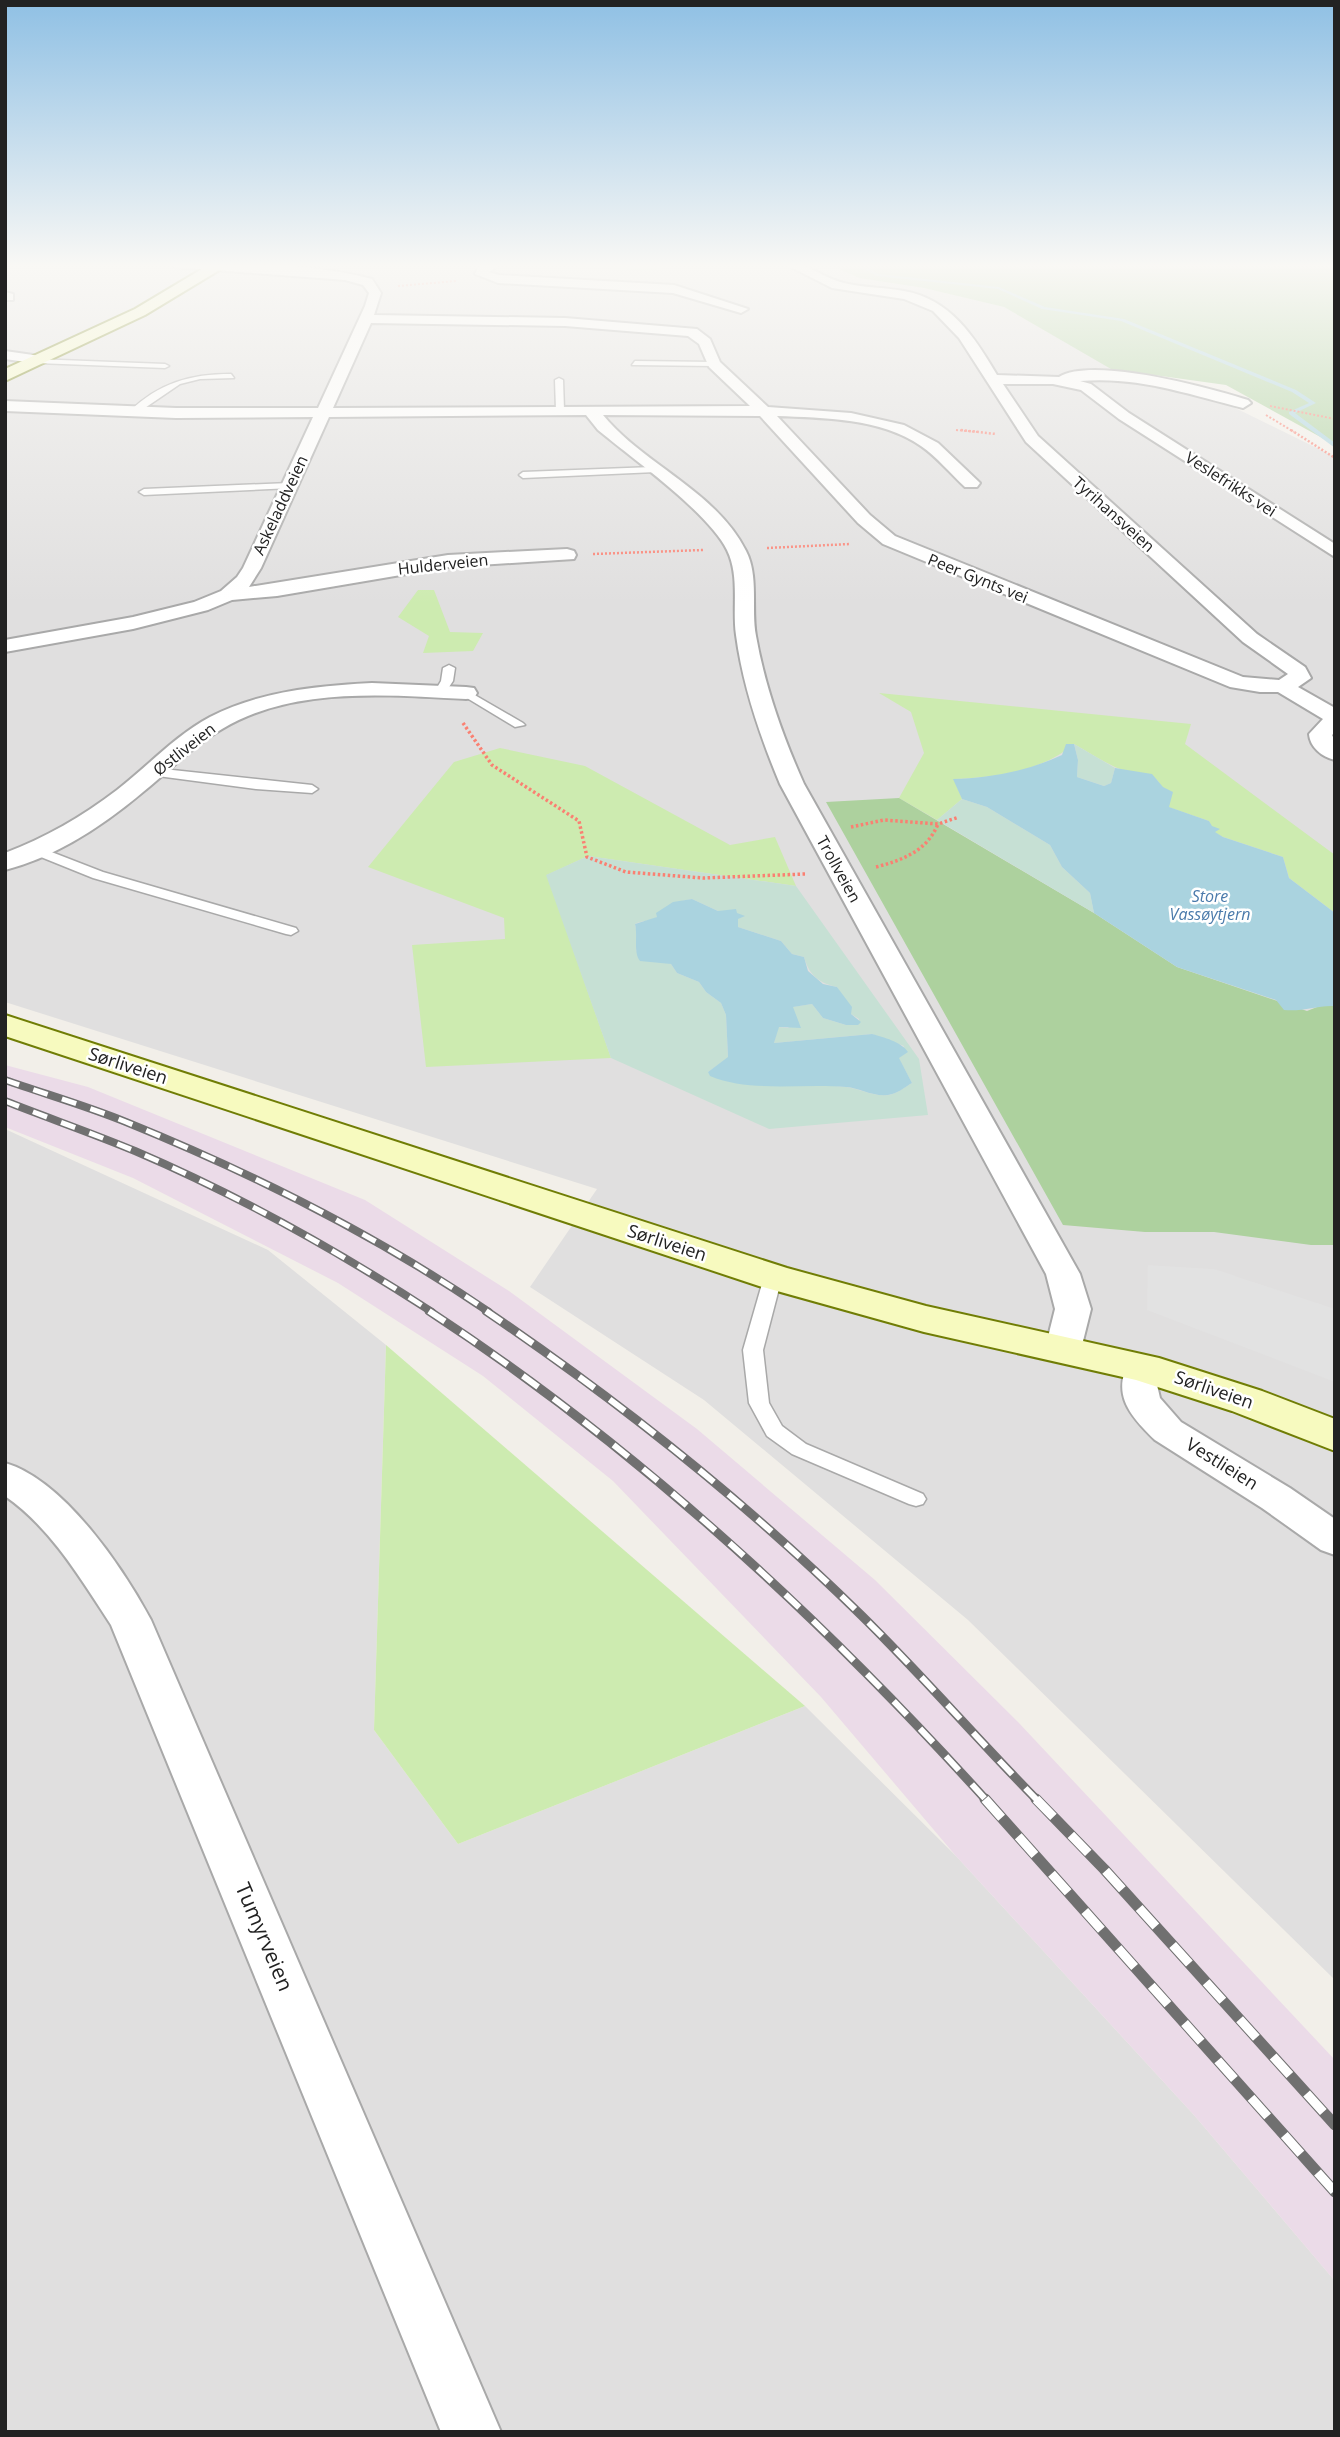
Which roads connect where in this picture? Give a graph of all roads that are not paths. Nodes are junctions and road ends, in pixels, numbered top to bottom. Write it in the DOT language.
graph roads {
  1 [pos="193,377"];
  2 [pos="339,377"];
  3 [pos="728,377"];
  4 [pos="991,377"];
  5 [pos="1116,377"];
  6 [pos="1134,377"];
  7 [pos="559,380"];
  8 [pos="993,380"];
  9 [pos="1053,380"];
  10 [pos="1243,402"];
  11 [pos="5,406"];
  12 [pos="560,410"];
  13 [pos="591,411"];
  14 [pos="764,411"];
  15 [pos="133,412"];
  16 [pos="323,412"];
  17 [pos="653,470"];
  18 [pos="523,475"];
  19 [pos="971,483"];
  20 [pos="289,486"];
  21 [pos="144,492"];
  22 [pos="1335,552"];
  23 [pos="567,555"];
  24 [pos="228,596"];
  25 [pos="5,646"];
  26 [pos="449,668"];
  27 [pos="1283,686"];
  28 [pos="441,691"];
  29 [pos="466,693"];
  30 [pos="1335,719"];
  31 [pos="519,724"];
  32 [pos="1335,753"];
  33 [pos="154,772"];
  34 [pos="312,789"];
  35 [pos="36,850"];
  36 [pos="5,862"];
  37 [pos="291,931"];
  38 [pos="5,1025"];
  39 [pos="773,1277"];
  40 [pos="1063,1349"];
  41 [pos="1144,1368"];
  42 [pos="1335,1436"];
  43 [pos="5,1477"];
  44 [pos="916,1499"];
  45 [pos="1335,1540"];
  46 [pos="471,2432"];
  1 -- 15 [label="lane"];
  2 -- 16 [label="street, Askeladdveien"];
  3 -- 14 [label="street, Peer Gynts vei"];
  4 -- 8 [label="street, Tyrihansveien"];
  5 -- 9 [label="street, Veslefrikks vei"];
  6 -- 10 [label="street, Veslefrikks vei"];
  7 -- 12 [label="lane"];
  8 -- 9 [label="street, Veslefrikks vei"];
  8 -- 27 [label="street, Tyrihansveien"];
  9 -- 22 [label="street, Veslefrikks vei"];
  11 -- 15 [label="street"];
  12 -- 13 [label="street"];
  12 -- 16 [label="street"];
  13 -- 14 [label="street"];
  13 -- 17 [label="street"];
  14 -- 19 [label="street"];
  14 -- 27 [label="street, Peer Gynts vei"];
  15 -- 16 [label="street"];
  16 -- 20 [label="street, Askeladdveien"];
  17 -- 18 [label="lane"];
  17 -- 40 [label="street, Trollveien"];
  20 -- 21 [label="lane"];
  20 -- 24 [label="street, Askeladdveien"];
  23 -- 24 [label="street, Hulderveien"];
  24 -- 25 [label="street, Hulderveien"];
  26 -- 28 [label="lane"];
  27 -- 30 [label="street, Peer Gynts vei"];
  28 -- 29 [label="street, Østliveien"];
  28 -- 33 [label="street, Østliveien"];
  29 -- 31 [label="lane"];
  30 -- 32 [label="street, Peer Gynts vei"];
  33 -- 34 [label="lane"];
  33 -- 35 [label="street, Østliveien"];
  35 -- 36 [label="street, Østliveien"];
  35 -- 37 [label="lane"];
  38 -- 39 [label="street, Sørliveien"];
  39 -- 40 [label="street, Sørliveien"];
  39 -- 44 [label="lane"];
  40 -- 41 [label="street, Sørliveien"];
  41 -- 42 [label="street, Sørliveien"];
  41 -- 45 [label="street, Vestlieien"];
  43 -- 46 [label="street, Tumyrveien"];
}
